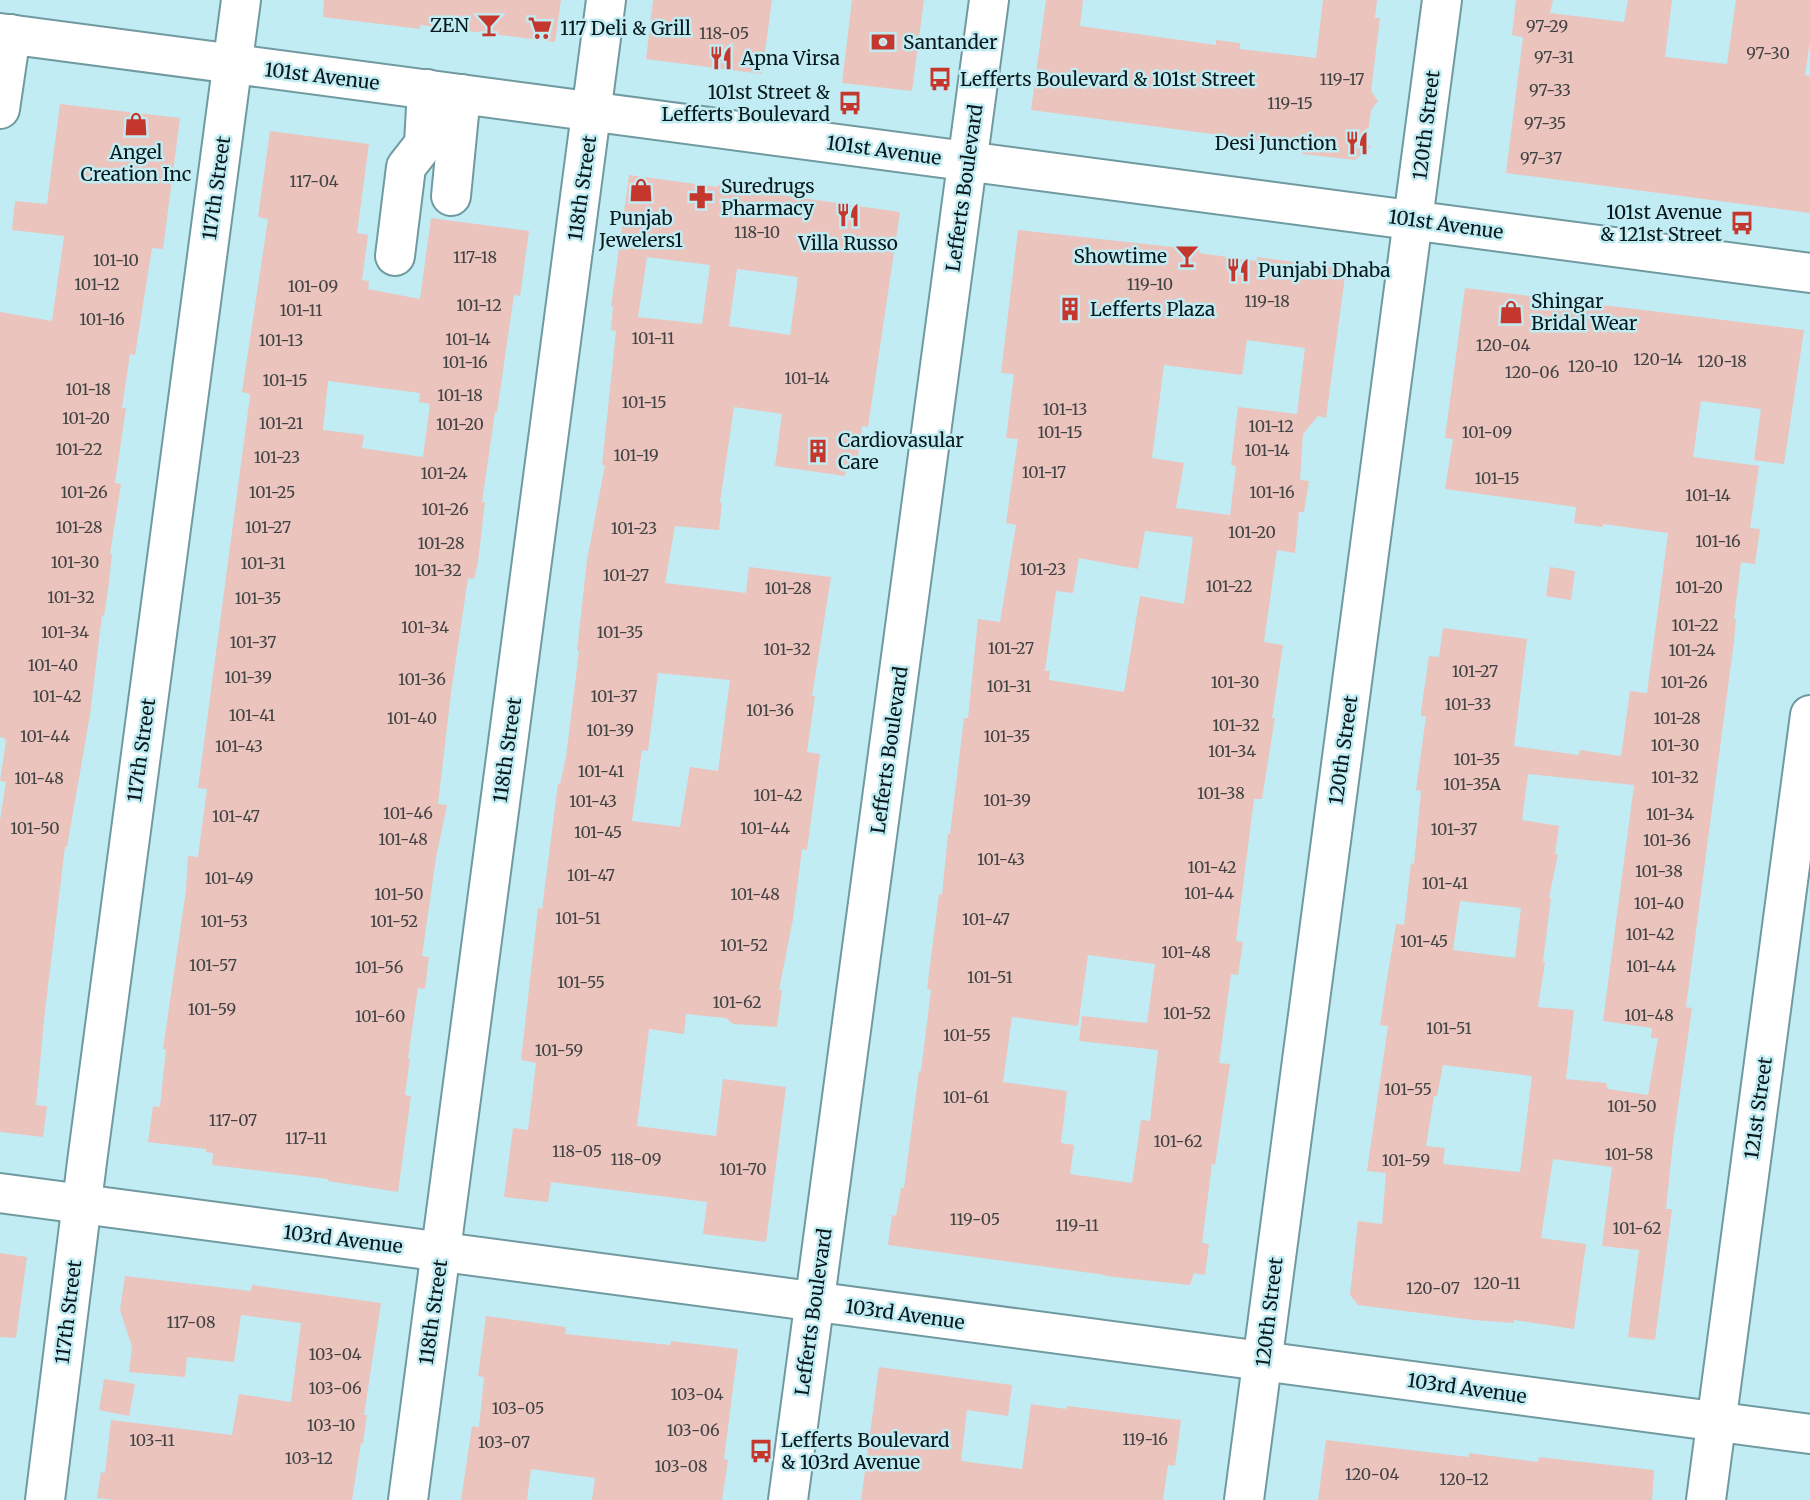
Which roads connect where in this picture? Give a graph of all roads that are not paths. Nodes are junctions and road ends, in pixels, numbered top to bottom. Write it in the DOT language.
graph roads {
  1 [pos="240,0"];
  2 [pos="606,0"];
  3 [pos="989,0"];
  4 [pos="1442,0"];
  5 [pos="6,34"];
  6 [pos="232,64"];
  7 [pos="444,92"];
  8 [pos="0,109"];
  9 [pos="592,111"];
  10 [pos="968,161"];
  11 [pos="451,195"];
  12 [pos="1413,220"];
  13 [pos="396,256"];
  14 [pos="1810,273"];
  15 [pos="1810,715"];
  16 [pos="0,1193"];
  17 [pos="81,1205"];
  18 [pos="441,1252"];
  19 [pos="815,1302"];
  20 [pos="1262,1361"];
  21 [pos="1717,1421"];
  22 [pos="1810,1434"];
  23 [pos="45,1500"];
  24 [pos="408,1500"];
  25 [pos="788,1500"];
  26 [pos="1244,1500"];
  27 [pos="1706,1500"];
  1 -- 6 [label="street, 117th Street"];
  2 -- 9 [label="street, 118th Street"];
  3 -- 10 [label="street, Lefferts Boulevard"];
  4 -- 12 [label="street, 120th Street"];
  5 -- 6 [label="street, 101st Avenue"];
  5 -- 8 [label="street"];
  6 -- 7 [label="street, 101st Avenue"];
  6 -- 17 [label="street, 117th Street"];
  7 -- 9 [label="street, 101st Avenue"];
  7 -- 11 [label="street"];
  7 -- 13 [label="street"];
  9 -- 10 [label="street, 101st Avenue"];
  9 -- 18 [label="street, 118th Street"];
  10 -- 12 [label="street, 101st Avenue"];
  10 -- 19 [label="street, Lefferts Boulevard"];
  12 -- 14 [label="street, 101st Avenue"];
  12 -- 20 [label="street, 120th Street"];
  15 -- 21 [label="street, 121st Street"];
  16 -- 17 [label="street, 103rd Avenue"];
  17 -- 18 [label="street, 103rd Avenue"];
  17 -- 23 [label="street, 117th Street"];
  18 -- 19 [label="street, 103rd Avenue"];
  18 -- 24 [label="street, 118th Street"];
  19 -- 20 [label="street, 103rd Avenue"];
  19 -- 25 [label="street, Lefferts Boulevard"];
  20 -- 21 [label="street, 103rd Avenue"];
  20 -- 26 [label="street, 120th Street"];
  21 -- 22 [label="street, 103rd Avenue"];
  21 -- 27 [label="street, 121st Street"];
}
